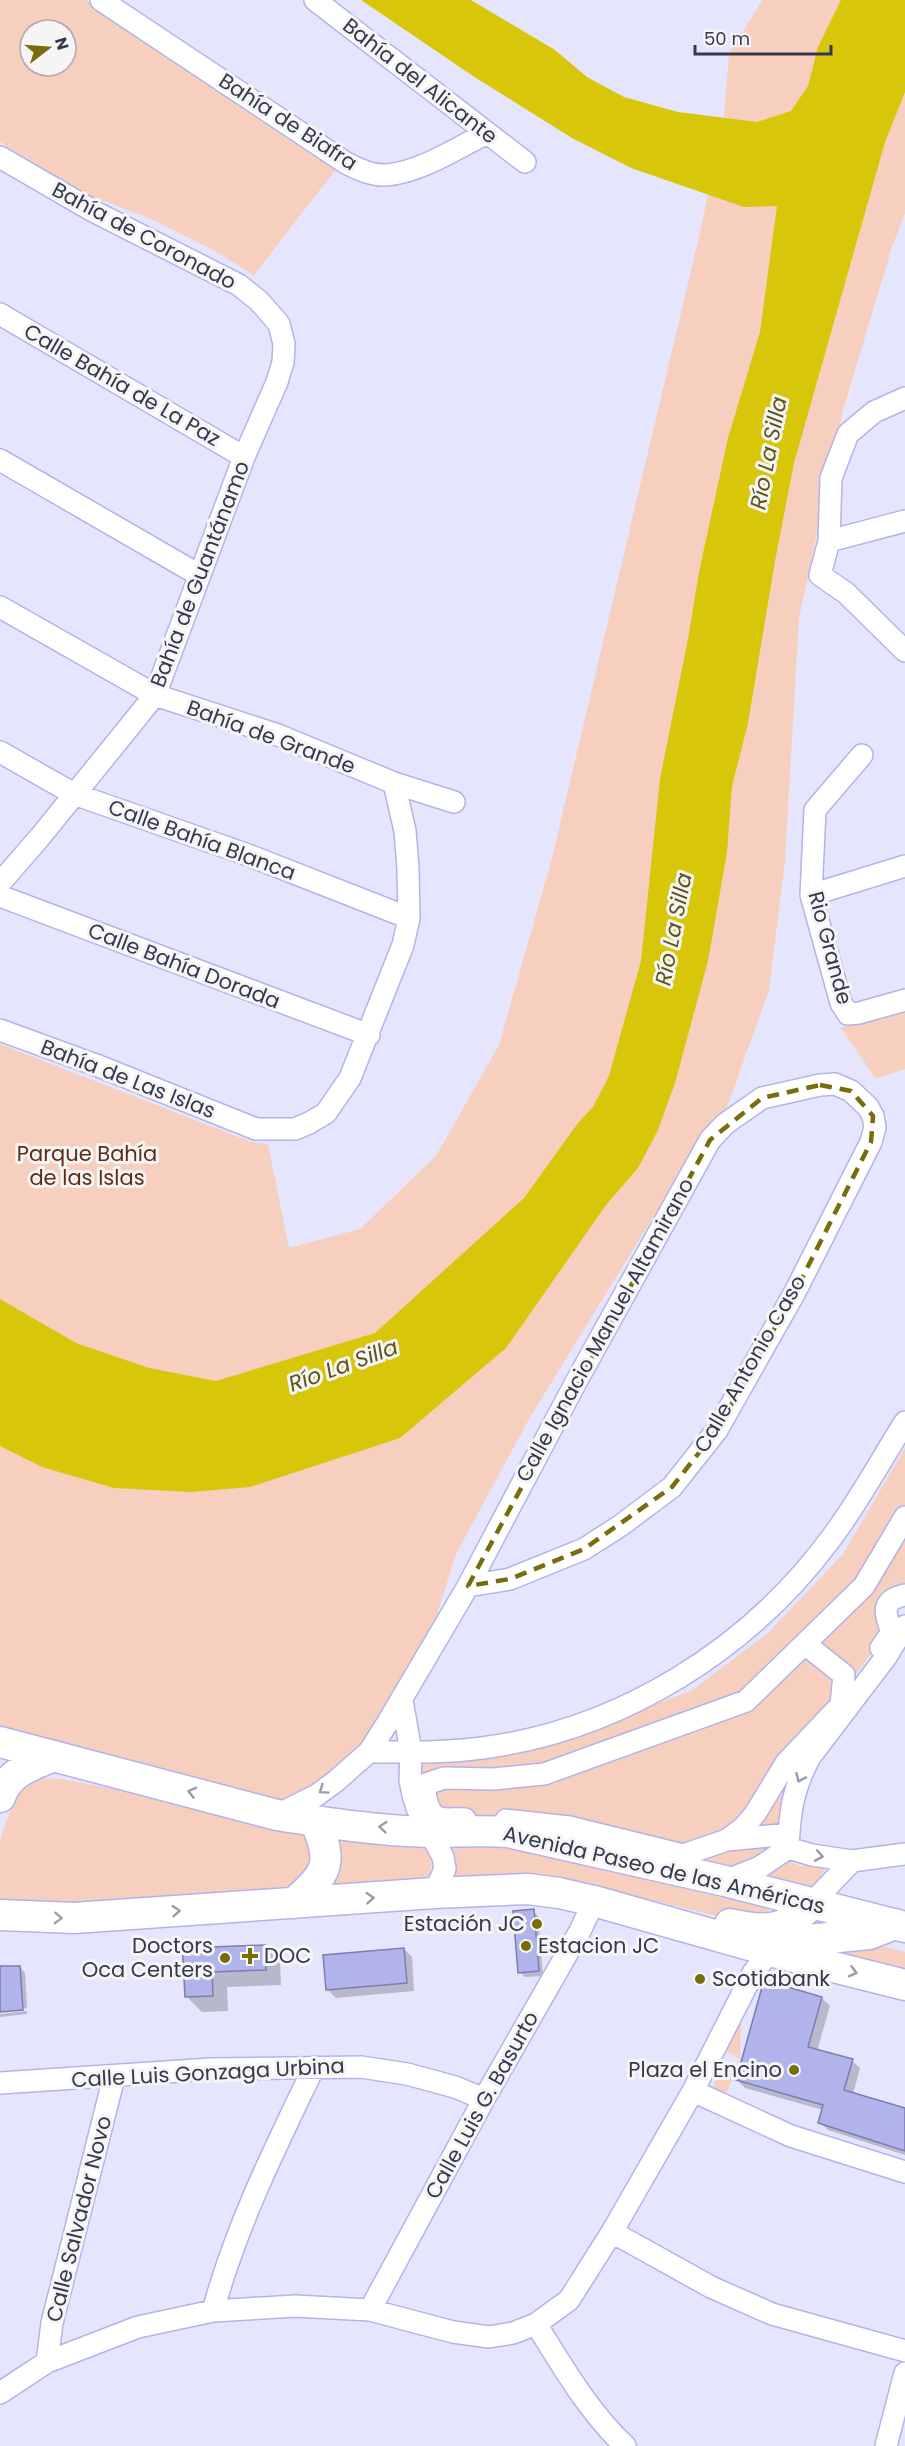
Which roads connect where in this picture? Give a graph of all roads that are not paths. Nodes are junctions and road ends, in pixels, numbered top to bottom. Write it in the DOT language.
graph roads {
  1 [pos="101,0"];
  2 [pos="315,0"];
  3 [pos="487,133"];
  4 [pos="0,157"];
  5 [pos="525,162"];
  6 [pos="0,314"];
  7 [pos="279,324"];
  8 [pos="905,398"];
  9 [pos="244,457"];
  10 [pos="0,460"];
  11 [pos="905,521"];
  12 [pos="829,542"];
  13 [pos="199,575"];
  14 [pos="0,607"];
  15 [pos="905,651"];
  16 [pos="154,695"];
  17 [pos="0,753"];
  18 [pos="862,755"];
  19 [pos="394,783"];
  20 [pos="74,794"];
  21 [pos="454,802"];
  22 [pos="905,866"];
  23 [pos="0,883"];
  24 [pos="811,895"];
  25 [pos="0,896"];
  26 [pos="409,918"];
  27 [pos="905,1000"];
  28 [pos="0,1030"];
  29 [pos="369,1035"];
  30 [pos="875,1127"];
  31 [pos="905,1422"];
  32 [pos="905,1517"];
  33 [pos="468,1586"];
  34 [pos="905,1596"];
  35 [pos="905,1626"];
  36 [pos="805,1644"];
  37 [pos="844,1675"];
  38 [pos="402,1700"];
  39 [pos="0,1742"];
  40 [pos="419,1751"];
  41 [pos="369,1752"];
  42 [pos="54,1756"];
  43 [pos="432,1780"];
  44 [pos="0,1797"];
  45 [pos="277,1815"];
  46 [pos="315,1821"];
  47 [pos="429,1832"];
  48 [pos="727,1840"];
  49 [pos="788,1841"];
  50 [pos="903,1852"];
  51 [pos="846,1867"];
  52 [pos="725,1881"];
  53 [pos="434,1893"];
  54 [pos="594,1902"];
  55 [pos="294,1903"];
  56 [pos="811,1904"];
  57 [pos="853,1914"];
  58 [pos="0,1916"];
  59 [pos="660,1919"];
  60 [pos="900,1925"];
  61 [pos="774,1952"];
  62 [pos="905,1985"];
  63 [pos="314,2067"];
  64 [pos="114,2077"];
  65 [pos="0,2083"];
  66 [pos="693,2091"];
  67 [pos="483,2099"];
  68 [pos="905,2172"];
  69 [pos="612,2232"];
  70 [pos="370,2310"];
  71 [pos="213,2311"];
  72 [pos="536,2324"];
  73 [pos="905,2351"];
  74 [pos="47,2362"];
  75 [pos="905,2373"];
  76 [pos="0,2393"];
  77 [pos="625,2446"];
  78 [pos="886,2446"];
  1 -- 3 [label="street, Bahía de Biafra"];
  2 -- 3 [label="street, Bahía del Alicante"];
  3 -- 5 [label="street, Bahía del Alicante"];
  4 -- 7 [label="street, Bahía de Coronado"];
  6 -- 9 [label="street, Calle Bahía de La Paz"];
  7 -- 9 [label="street, Bahía de Guantánamo"];
  8 -- 12 [label="street"];
  9 -- 13 [label="street, Bahía de Guantánamo"];
  10 -- 13 [label="street"];
  11 -- 12 [label="street"];
  12 -- 15 [label="street"];
  13 -- 16 [label="street, Bahía de Guantánamo"];
  14 -- 16 [label="street, Bahía de Grande"];
  16 -- 19 [label="street, Bahía de Grande"];
  16 -- 20 [label="street, Bahía de Guantánamo"];
  17 -- 20 [label="street, Calle Bahía Blanca"];
  18 -- 24 [label="street, Rio Grande"];
  19 -- 21 [label="street, Bahía de Grande"];
  19 -- 26 [label="street"];
  20 -- 23 [label="street, Bahía de Guantánamo"];
  20 -- 26 [label="street, Calle Bahía Blanca"];
  22 -- 24 [label="street"];
  24 -- 27 [label="street, Rio Grande"];
  25 -- 29 [label="street, Calle Bahía Dorada"];
  26 -- 29 [label="street"];
  28 -- 29 [label="street, Bahía de Las Islas"];
  30 -- 33 [label="street, Calle Antonio Caso"];
  30 -- 33 [label="street, Calle Ignacio Manuel Altamirano"];
  31 -- 40 [label="street"];
  32 -- 36 [label="street"];
  33 -- 38 [label="street, Calle Ignacio Manuel Altamirano"];
  34 -- 37 [label="street"];
  35 -- 49 [label="street, one-way"];
  36 -- 37 [label="street"];
  36 -- 43 [label="street"];
  37 -- 48 [label="street"];
  38 -- 40 [label="street"];
  38 -- 41 [label="street, Calle Ignacio Manuel Altamirano"];
  39 -- 42 [label="main road, Avenida Paseo de las Américas"];
  40 -- 41 [label="street"];
  40 -- 43 [label="street"];
  40 -- 47 [label="street"];
  41 -- 45 [label="street, Calle Ignacio Manuel Altamirano, one-way"];
  42 -- 44 [label="main road"];
  45 -- 42 [label="main road, Avenida Paseo de las Américas, one-way"];
  43 -- 48 [label="street"];
  45 -- 46 [label="main road, Avenida Paseo de las Américas"];
  47 -- 46 [label="main road, Avenida Paseo de las Américas, one-way"];
  46 -- 55 [label="main road"];
  47 -- 52 [label="main road, Avenida Paseo de las Américas"];
  47 -- 53 [label="street"];
  48 -- 49 [label="street"];
  49 -- 51 [label="street, one-way"];
  49 -- 52 [label="street"];
  50 -- 51 [label="street"];
  51 -- 56 [label="street"];
  51 -- 57 [label="street"];
  52 -- 56 [label="main road, Avenida Paseo de las Américas"];
  53 -- 54 [label="main road"];
  55 -- 53 [label="main road, one-way"];
  54 -- 59 [label="main road"];
  54 -- 67 [label="street, Calle Luis G. Basurto"];
  58 -- 55 [label="main road, one-way"];
  56 -- 57 [label="main road, Avenida Paseo de las Américas"];
  56 -- 59 [label="main road"];
  57 -- 60 [label="main road, Avenida Paseo de las Américas"];
  59 -- 61 [label="main road"];
  60 -- 61 [label="main road"];
  61 -- 62 [label="main road, one-way"];
  61 -- 66 [label="street"];
  63 -- 64 [label="street, Calle Luis Gonzaga Urbina"];
  63 -- 67 [label="street, Calle Luis Gonzaga Urbina"];
  63 -- 71 [label="street"];
  64 -- 65 [label="street, Calle Luis Gonzaga Urbina"];
  64 -- 74 [label="street, Calle Salvador Novo"];
  66 -- 68 [label="street"];
  66 -- 69 [label="street"];
  67 -- 70 [label="street, Calle Luis G. Basurto"];
  69 -- 72 [label="street"];
  69 -- 73 [label="street"];
  70 -- 71 [label="street"];
  70 -- 72 [label="street"];
  71 -- 74 [label="street"];
  72 -- 77 [label="street"];
  74 -- 76 [label="street"];
  75 -- 78 [label="street"];
}
